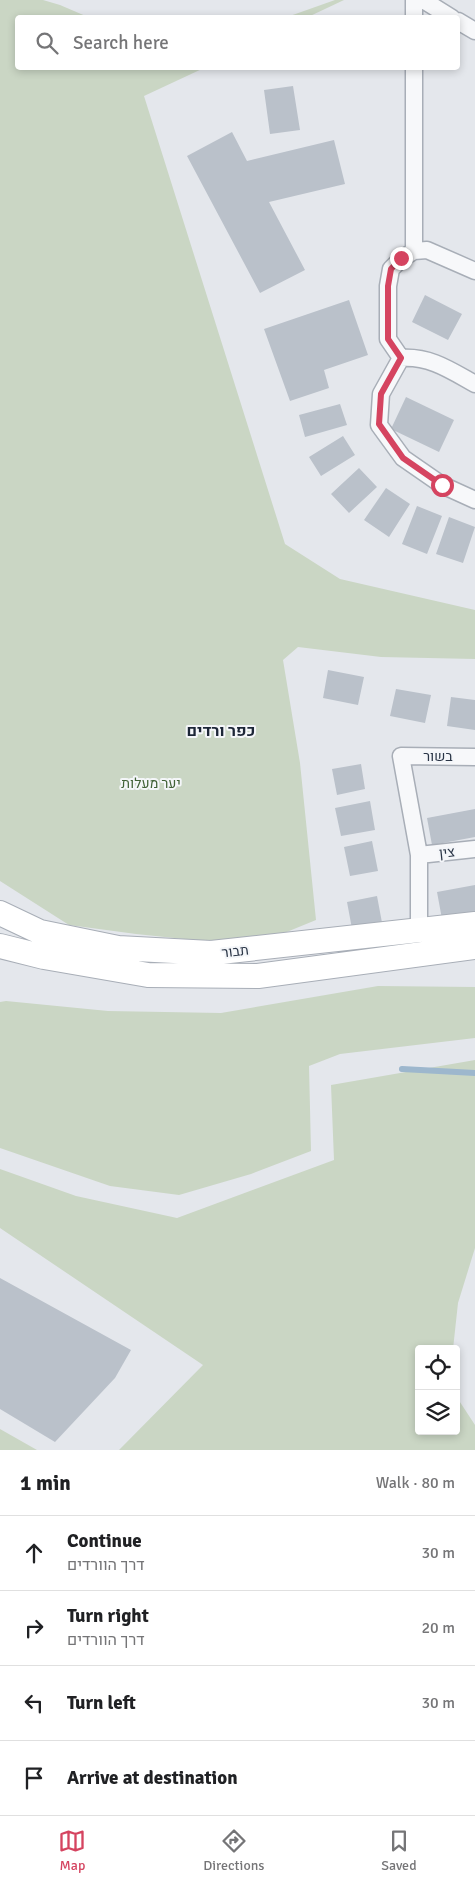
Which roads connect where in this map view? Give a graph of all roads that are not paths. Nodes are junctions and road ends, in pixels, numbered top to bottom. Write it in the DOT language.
graph roads {
  1 [pos="414,0"];
  2 [pos="423,0"];
  3 [pos="414,15"];
  4 [pos="447,15"];
  5 [pos="460,22"];
  6 [pos="475,31"];
  7 [pos="414,70"];
  8 [pos="414,252"];
  9 [pos="475,270"];
  10 [pos="401,358"];
  11 [pos="475,384"];
  12 [pos="475,500"];
  13 [pos="475,757"];
  14 [pos="475,849"];
  15 [pos="420,855"];
  16 [pos="0,913"];
  17 [pos="475,924"];
  18 [pos="419,930"];
  19 [pos="0,946"];
  20 [pos="475,947"];
  1 -- 3 [label="street"];
  2 -- 4 [label="street"];
  5 -- 6 [label="street"];
  7 -- 8 [label="street"];
  8 -- 9 [label="street"];
  8 -- 10 [label="street"];
  10 -- 11 [label="street"];
  10 -- 12 [label="street"];
  13 -- 15 [label="street, בשור"];
  14 -- 15 [label="street, צין"];
  15 -- 18 [label="street"];
  16 -- 18 [label="street, תבור"];
  17 -- 18 [label="street, תבור"];
  19 -- 20 [label="street, תבור"];
}
